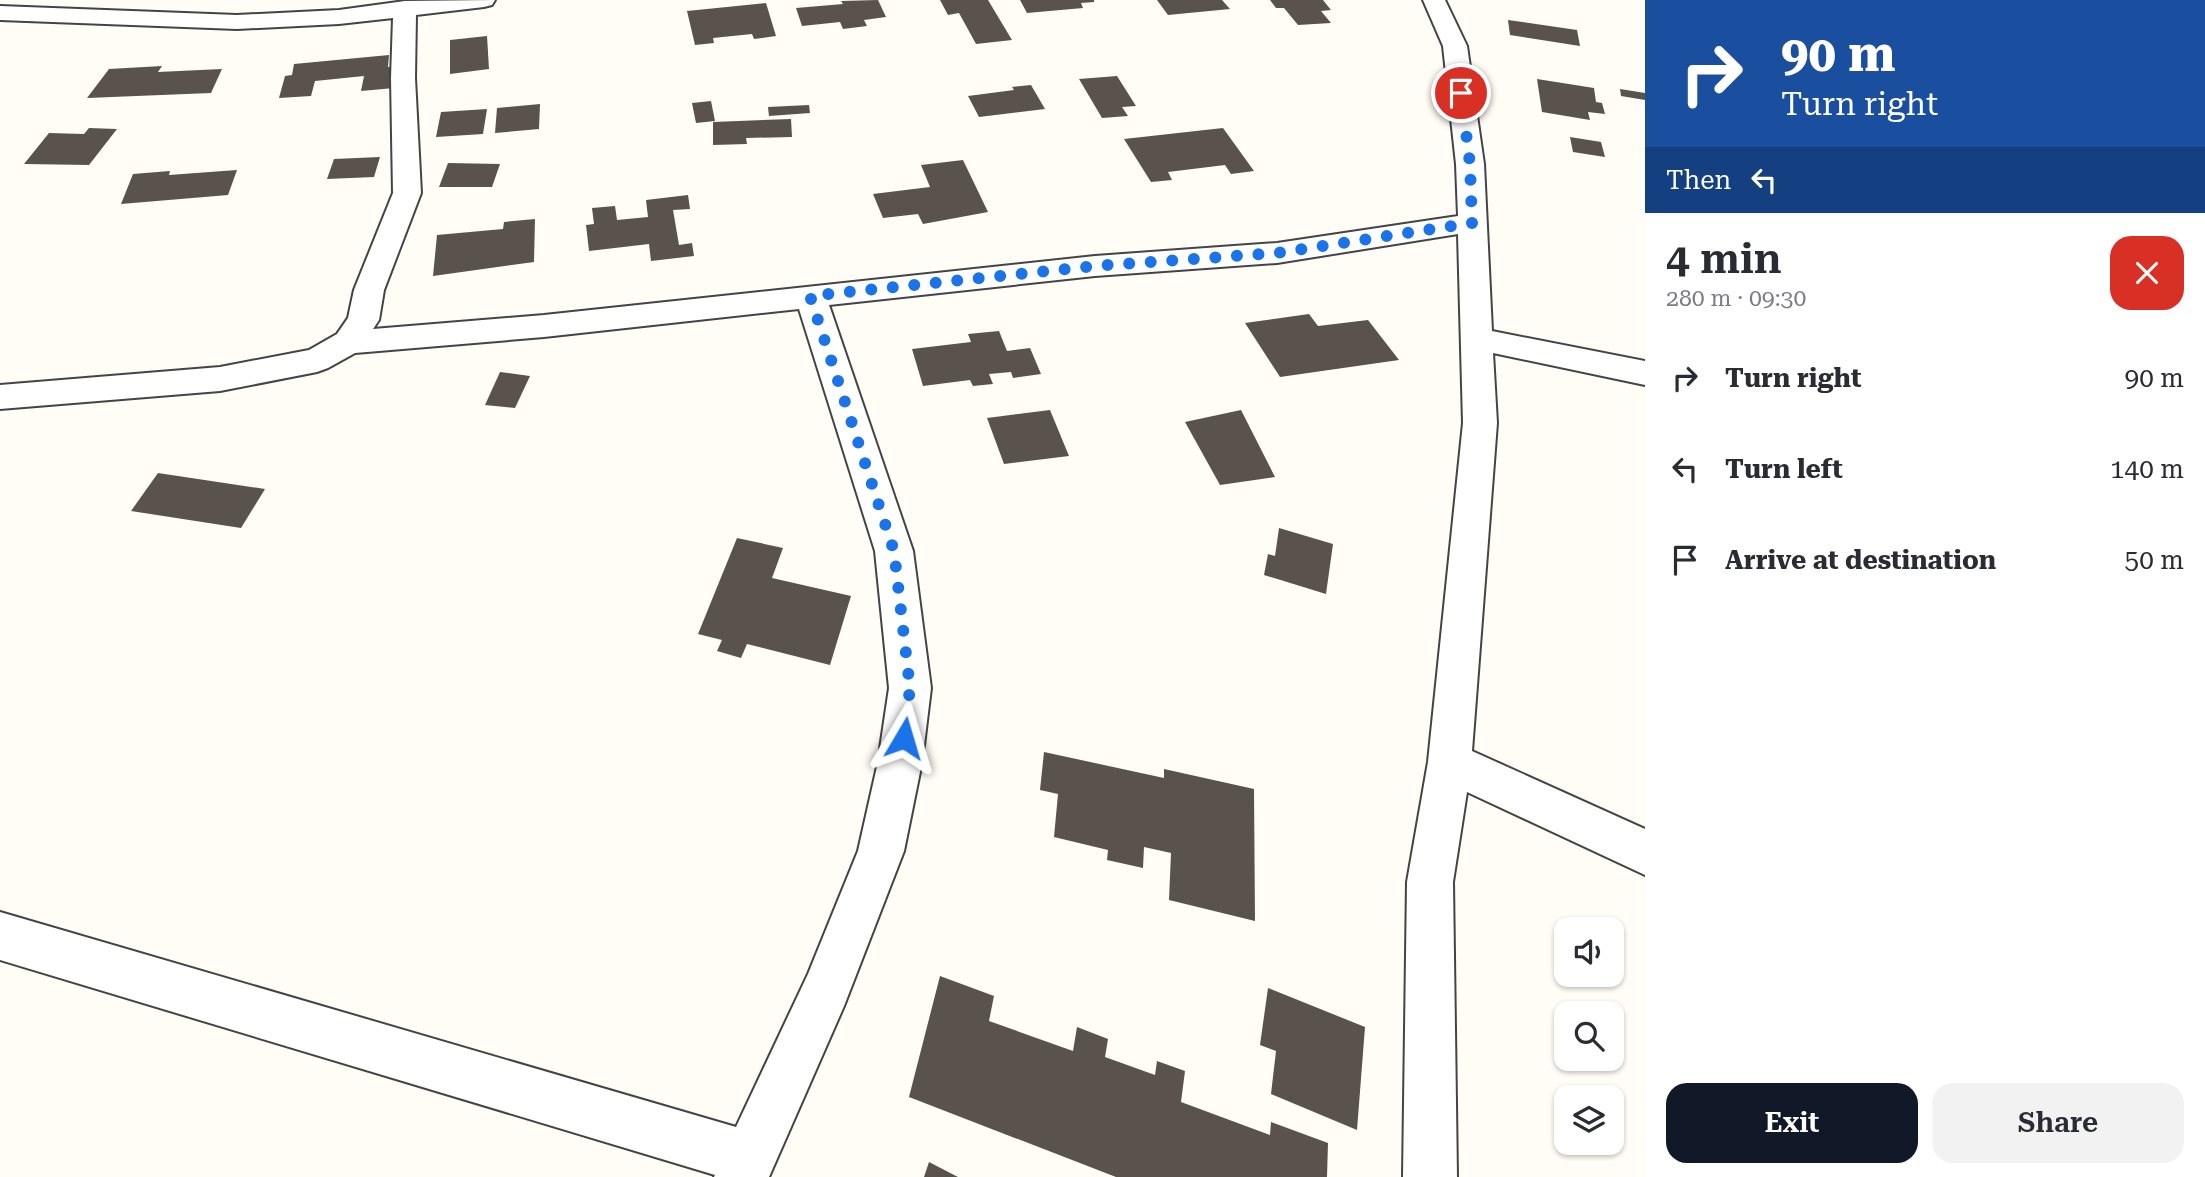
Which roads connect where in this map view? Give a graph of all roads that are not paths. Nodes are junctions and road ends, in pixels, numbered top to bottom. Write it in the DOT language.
graph roads {
  1 [pos="484,0"];
  2 [pos="1434,0"];
  3 [pos="405,8"];
  4 [pos="0,13"];
  5 [pos="1472,223"];
  6 [pos="810,296"];
  7 [pos="1478,339"];
  8 [pos="348,342"];
  9 [pos="1645,373"];
  10 [pos="0,397"];
  11 [pos="1450,762"];
  12 [pos="1645,852"];
  13 [pos="0,936"];
  14 [pos="745,1167"];
  15 [pos="1430,1177"];
  1 -- 3 [label="street"];
  2 -- 5 [label="street"];
  3 -- 4 [label="street"];
  3 -- 8 [label="street"];
  5 -- 6 [label="street"];
  5 -- 7 [label="street"];
  6 -- 8 [label="street"];
  6 -- 14 [label="street"];
  7 -- 9 [label="street"];
  7 -- 11 [label="street"];
  8 -- 10 [label="street"];
  11 -- 12 [label="street"];
  11 -- 15 [label="street"];
  13 -- 14 [label="street"];
}
